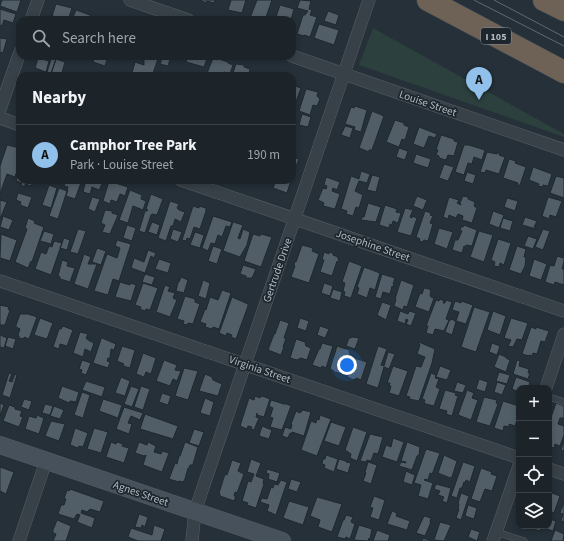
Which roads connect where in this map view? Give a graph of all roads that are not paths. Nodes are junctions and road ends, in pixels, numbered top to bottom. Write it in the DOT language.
graph roads {
  1 [pos="38,0"];
  2 [pos="130,0"];
  3 [pos="370,0"];
  4 [pos="428,0"];
  5 [pos="544,0"];
  6 [pos="564,10"];
  7 [pos="32,16"];
  8 [pos="176,16"];
  9 [pos="296,57"];
  10 [pos="17,60"];
  11 [pos="564,72"];
  12 [pos="344,74"];
  13 [pos="0,109"];
  14 [pos="0,118"];
  15 [pos="16,124"];
  16 [pos="564,150"];
  17 [pos="193,184"];
  18 [pos="294,218"];
  19 [pos="0,281"];
  20 [pos="564,311"];
  21 [pos="564,334"];
  22 [pos="245,364"];
  23 [pos="547,385"];
  24 [pos="552,398"];
  25 [pos="564,402"];
  26 [pos="0,445"];
  27 [pos="516,457"];
  28 [pos="46,460"];
  29 [pos="552,470"];
  30 [pos="564,474"];
  31 [pos="516,475"];
  32 [pos="194,511"];
  33 [pos="495,536"];
  34 [pos="19,541"];
  35 [pos="192,541"];
  36 [pos="282,541"];
  37 [pos="524,541"];
  1 -- 7 [label="street"];
  2 -- 8 [label="street"];
  3 -- 12 [label="street, Gertrude Drive"];
  4 -- 11 [label="highway, I 105"];
  5 -- 6 [label="highway"];
  9 -- 12 [label="street, Louise Street"];
  10 -- 13 [label="street"];
  12 -- 16 [label="street, Louise Street"];
  12 -- 18 [label="street, Gertrude Drive"];
  14 -- 15 [label="street"];
  17 -- 18 [label="street, Josephine Street"];
  18 -- 20 [label="street, Josephine Street"];
  18 -- 22 [label="street, Gertrude Drive"];
  19 -- 22 [label="street, Virginia Street"];
  21 -- 23 [label="street"];
  22 -- 27 [label="street, Virginia Street"];
  22 -- 32 [label="street, Gertrude Drive"];
  24 -- 25 [label="lane"];
  26 -- 28 [label="street, Agnes Street"];
  28 -- 32 [label="street, Agnes Street"];
  28 -- 34 [label="street"];
  29 -- 30 [label="street"];
  31 -- 33 [label="street"];
  32 -- 35 [label="street, Gertrude Drive"];
  32 -- 36 [label="street, Agnes Street"];
  33 -- 37 [label="lane"];
}
